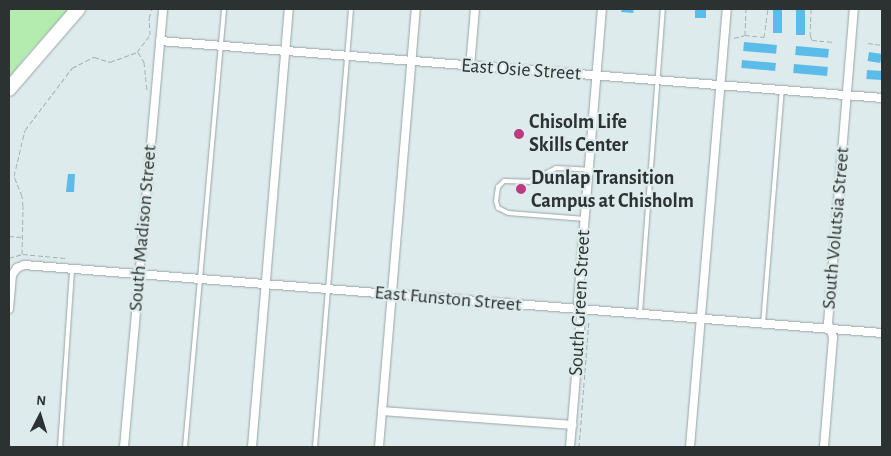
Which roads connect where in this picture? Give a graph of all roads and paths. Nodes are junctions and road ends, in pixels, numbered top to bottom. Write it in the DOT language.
graph roads {
  1 [pos="78,9"];
  2 [pos="152,9"];
  3 [pos="163,9"];
  4 [pos="224,9"];
  5 [pos="289,9"];
  6 [pos="351,9"];
  7 [pos="416,9"];
  8 [pos="475,9"];
  9 [pos="602,9"];
  10 [pos="663,9"];
  11 [pos="727,9"];
  12 [pos="746,9"];
  13 [pos="768,9"];
  14 [pos="811,9"];
  15 [pos="854,9"];
  16 [pos="744,35"];
  17 [pos="734,38"];
  18 [pos="160,41"];
  19 [pos="834,42"];
  20 [pos="868,43"];
  21 [pos="882,45"];
  22 [pos="221,46"];
  23 [pos="286,51"];
  24 [pos="138,52"];
  25 [pos="347,56"];
  26 [pos="412,61"];
  27 [pos="470,67"];
  28 [pos="597,76"];
  29 [pos="658,80"];
  30 [pos="721,85"];
  31 [pos="9,89"];
  32 [pos="782,90"];
  33 [pos="155,95"];
  34 [pos="847,95"];
  35 [pos="882,98"];
  36 [pos="589,170"];
  37 [pos="585,219"];
  38 [pos="9,236"];
  39 [pos="22,237"];
  40 [pos="22,254"];
  41 [pos="9,258"];
  42 [pos="65,258"];
  43 [pos="72,269"];
  44 [pos="140,273"];
  45 [pos="200,278"];
  46 [pos="266,284"];
  47 [pos="328,289"];
  48 [pos="392,294"];
  49 [pos="9,309"];
  50 [pos="580,309"];
  51 [pos="640,314"];
  52 [pos="702,319"];
  53 [pos="763,324"];
  54 [pos="830,329"];
  55 [pos="882,333"];
  56 [pos="382,411"];
  57 [pos="572,425"];
  58 [pos="60,447"];
  59 [pos="124,447"];
  60 [pos="185,447"];
  61 [pos="252,447"];
  62 [pos="315,447"];
  63 [pos="379,447"];
  64 [pos="570,447"];
  65 [pos="690,447"];
  66 [pos="824,447"];
  1 -- 31 [label="highway"];
  2 -- 24 [label="path"];
  3 -- 18 [label="street, South Madison Street"];
  4 -- 22 [label="lane"];
  5 -- 23 [label="street"];
  6 -- 25 [label="lane"];
  7 -- 26 [label="street"];
  8 -- 27 [label="street"];
  9 -- 28 [label="street, South Green Street"];
  10 -- 29 [label="lane"];
  11 -- 30 [label="street"];
  12 -- 16 [label="path"];
  13 -- 16 [label="path"];
  14 -- 19 [label="path"];
  15 -- 34 [label="street, South Volutsia Street"];
  16 -- 17 [label="path"];
  18 -- 22 [label="street, East Osie Street"];
  18 -- 33 [label="street, South Madison Street"];
  20 -- 21 [label="path"];
  22 -- 23 [label="street, East Osie Street"];
  22 -- 45 [label="lane"];
  23 -- 25 [label="street, East Osie Street"];
  23 -- 46 [label="street"];
  24 -- 33 [label="path"];
  24 -- 39 [label="path"];
  25 -- 26 [label="street, East Osie Street"];
  25 -- 47 [label="lane"];
  26 -- 27 [label="street, East Osie Street"];
  26 -- 48 [label="street"];
  27 -- 28 [label="street, East Osie Street"];
  28 -- 29 [label="street, East Osie Street"];
  28 -- 36 [label="street, South Green Street"];
  29 -- 30 [label="street, East Osie Street"];
  29 -- 51 [label="lane"];
  30 -- 32 [label="street, East Osie Street"];
  30 -- 52 [label="street"];
  32 -- 34 [label="street, East Osie Street"];
  32 -- 53 [label="lane"];
  33 -- 44 [label="street, South Madison Street"];
  34 -- 35 [label="street, East Osie Street"];
  34 -- 54 [label="street, South Volutsia Street"];
  36 -- 37 [label="street, South Green Street"];
  36 -- 37 [label="lane"];
  37 -- 50 [label="street, South Green Street"];
  38 -- 39 [label="path"];
  39 -- 40 [label="path"];
  40 -- 41 [label="path"];
  40 -- 42 [label="path"];
  43 -- 44 [label="street, East Funston Street"];
  43 -- 49 [label="street, East Funston Street"];
  43 -- 58 [label="lane"];
  44 -- 45 [label="street, East Funston Street"];
  44 -- 59 [label="street, South Madison Street"];
  45 -- 46 [label="street, East Funston Street"];
  45 -- 60 [label="lane"];
  46 -- 47 [label="street, East Funston Street"];
  46 -- 61 [label="street"];
  47 -- 48 [label="street, East Funston Street"];
  47 -- 62 [label="lane"];
  48 -- 50 [label="street, East Funston Street"];
  48 -- 56 [label="street"];
  50 -- 51 [label="street, East Funston Street"];
  50 -- 57 [label="street, South Green Street"];
  51 -- 52 [label="street, East Funston Street"];
  52 -- 53 [label="street, East Funston Street"];
  52 -- 65 [label="street"];
  53 -- 54 [label="street, East Funston Street"];
  54 -- 55 [label="street, East Funston Street"];
  54 -- 66 [label="street, South Volutsia Street"];
  56 -- 57 [label="street"];
  56 -- 63 [label="street"];
  57 -- 64 [label="street, South Green Street"];
}
